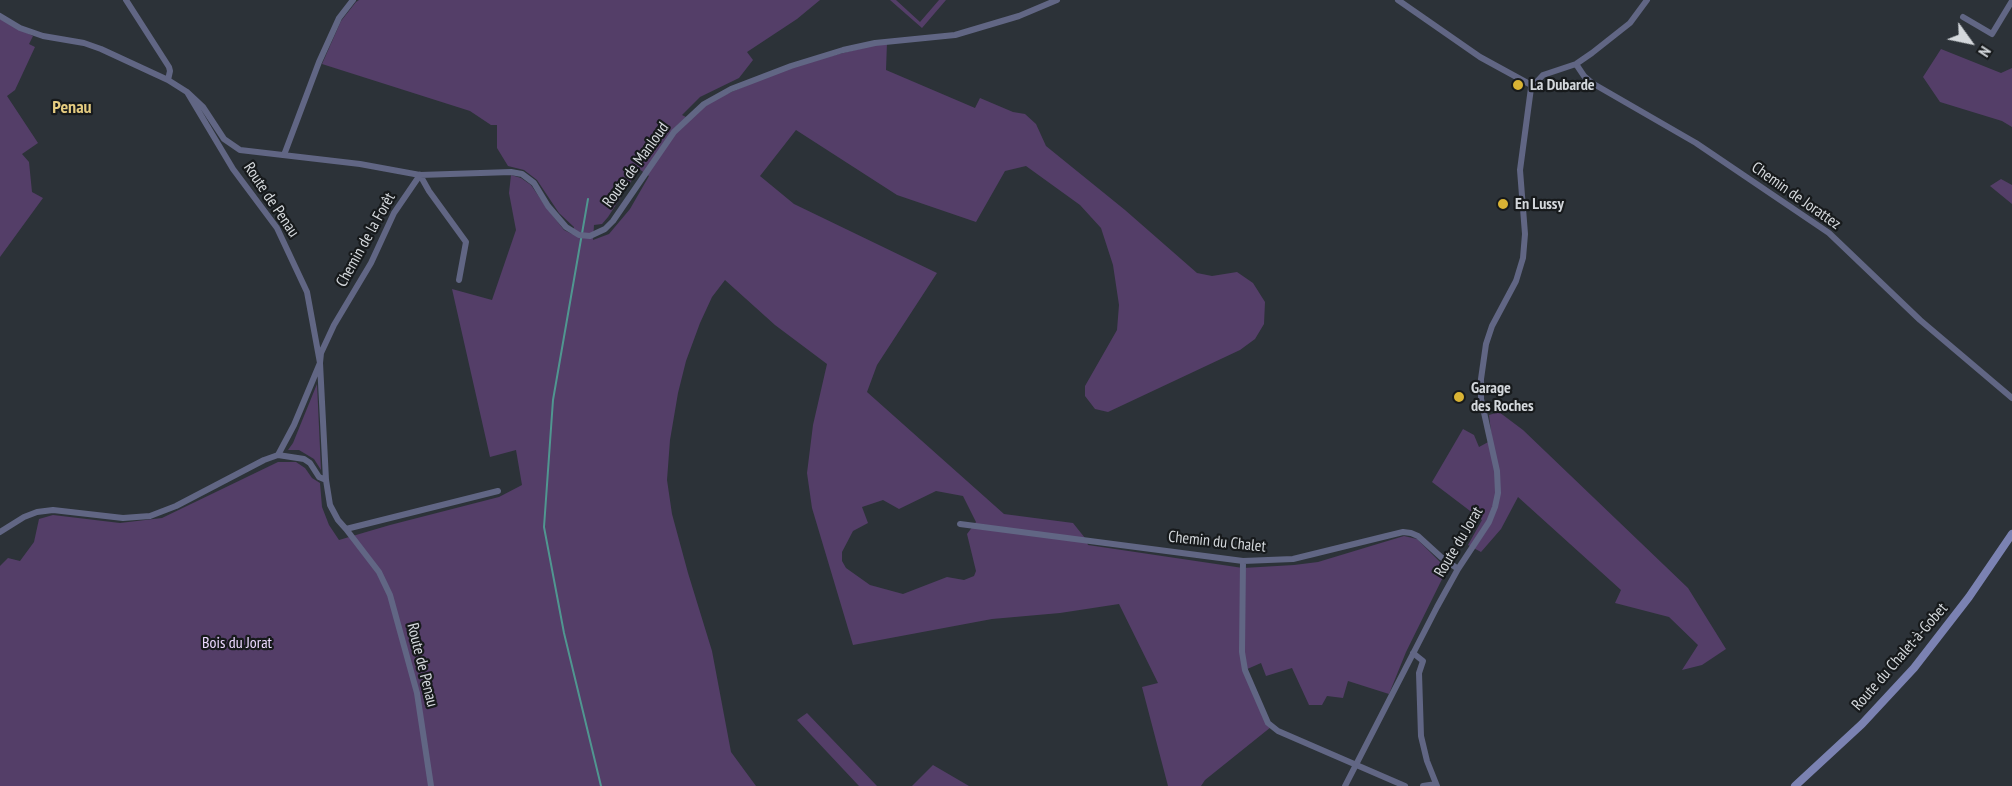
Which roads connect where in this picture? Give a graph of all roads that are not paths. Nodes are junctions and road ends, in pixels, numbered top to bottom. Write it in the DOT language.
graph roads {
  1 [pos="126,0"];
  2 [pos="353,0"];
  3 [pos="1057,0"];
  4 [pos="1398,0"];
  5 [pos="1647,0"];
  6 [pos="2012,2"];
  7 [pos="0,16"];
  8 [pos="1962,17"];
  9 [pos="1576,64"];
  10 [pos="168,80"];
  11 [pos="1533,86"];
  12 [pos="187,92"];
  13 [pos="284,155"];
  14 [pos="420,175"];
  15 [pos="459,280"];
  16 [pos="320,363"];
  17 [pos="2012,398"];
  18 [pos="278,455"];
  19 [pos="326,480"];
  20 [pos="498,491"];
  21 [pos="960,524"];
  22 [pos="346,529"];
  23 [pos="0,532"];
  24 [pos="2012,534"];
  25 [pos="1243,561"];
  26 [pos="1458,568"];
  27 [pos="1413,653"];
  28 [pos="1356,764"];
  29 [pos="1437,785"];
  30 [pos="431,786"];
  31 [pos="1345,786"];
  32 [pos="1405,786"];
  33 [pos="1423,786"];
  34 [pos="1795,786"];
  1 -- 10 [label="street"];
  2 -- 13 [label="street"];
  3 -- 14 [label="street, Route de Manloud"];
  4 -- 11 [label="street"];
  5 -- 9 [label="street"];
  6 -- 8 [label="street"];
  7 -- 10 [label="street, Route de Penau"];
  9 -- 11 [label="street"];
  9 -- 17 [label="street, Chemin de Jorattez"];
  10 -- 12 [label="street, Route de Penau"];
  11 -- 26 [label="street, Route du Jorat"];
  12 -- 13 [label="street, Route de Manloud"];
  12 -- 16 [label="street, Route de Penau"];
  13 -- 14 [label="street, Route de Manloud"];
  14 -- 15 [label="street"];
  14 -- 16 [label="street, Chemin de la Forêt"];
  16 -- 18 [label="street, Chemin de la Forêt"];
  16 -- 19 [label="street, Route de Penau"];
  18 -- 19 [label="street"];
  18 -- 23 [label="street"];
  19 -- 22 [label="street, Route de Penau"];
  20 -- 22 [label="street"];
  21 -- 25 [label="street, Chemin du Chalet"];
  22 -- 30 [label="street, Route de Penau"];
  24 -- 34 [label="main road, Route du Chalet-à-Gobet"];
  25 -- 26 [label="street, Chemin du Chalet"];
  25 -- 28 [label="street"];
  26 -- 27 [label="street, Route du Jorat"];
  27 -- 28 [label="street, Route du Jorat"];
  27 -- 29 [label="street"];
  28 -- 31 [label="street, Route du Jorat"];
  28 -- 32 [label="street"];
  29 -- 33 [label="street"];
}
